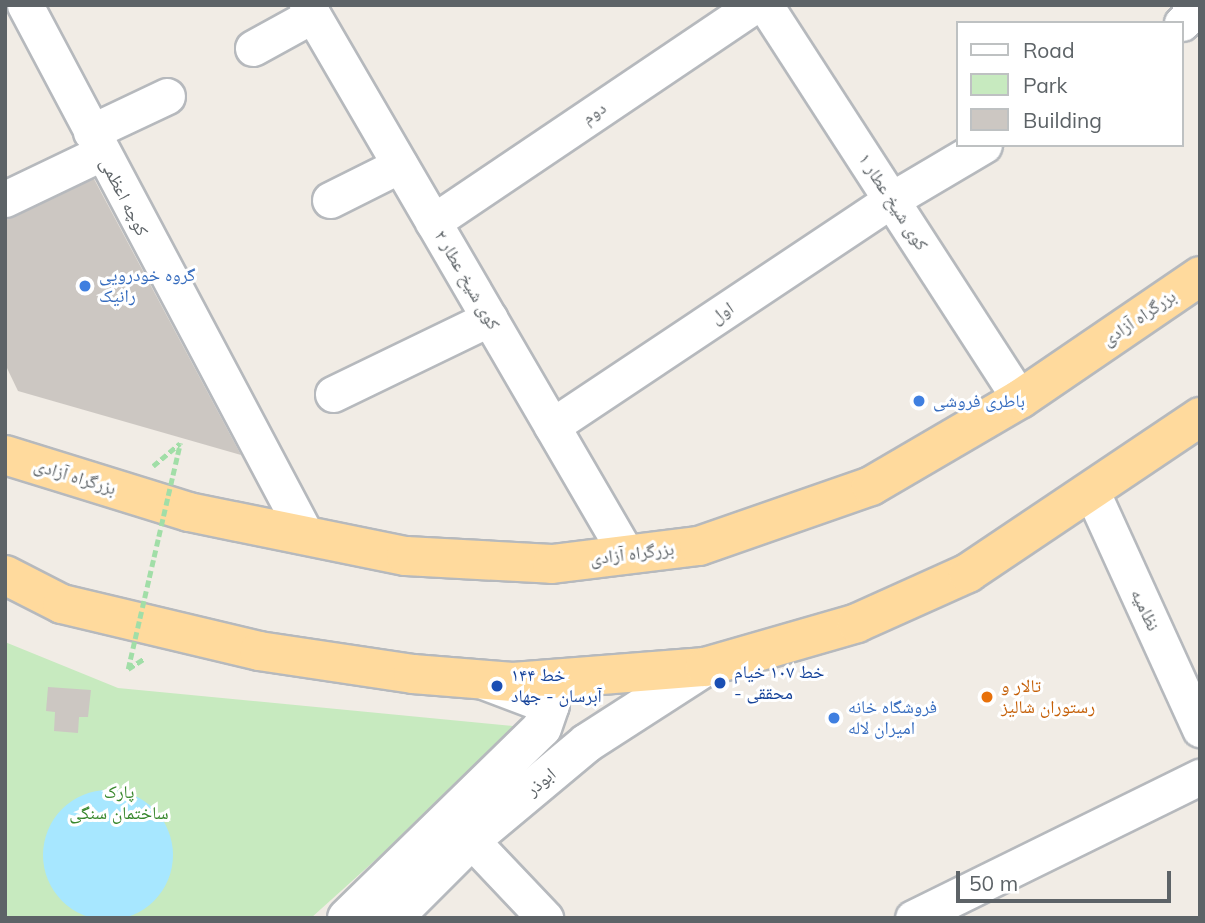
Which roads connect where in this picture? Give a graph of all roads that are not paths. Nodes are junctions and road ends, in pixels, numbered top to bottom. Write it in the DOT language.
graph roads {
  1 [pos="25,5"];
  2 [pos="755,5"];
  3 [pos="765,5"];
  4 [pos="1199,5"];
  5 [pos="310,10"];
  6 [pos="1184,21"];
  7 [pos="253,48"];
  8 [pos="167,96"];
  9 [pos="96,143"];
  10 [pos="981,147"];
  11 [pos="400,165"];
  12 [pos="5,200"];
  13 [pos="330,200"];
  14 [pos="891,200"];
  15 [pos="433,222"];
  16 [pos="1200,276"];
  17 [pos="490,318"];
  18 [pos="333,394"];
  19 [pos="1020,399"];
  20 [pos="1200,417"];
  21 [pos="552,426"];
  22 [pos="5,455"];
  23 [pos="1091,490"];
  24 [pos="306,536"];
  25 [pos="628,555"];
  26 [pos="5,575"];
  27 [pos="5,589"];
  28 [pos="61,604"];
  29 [pos="705,667"];
  30 [pos="480,680"];
  31 [pos="1198,721"];
  32 [pos="1200,777"];
  33 [pos="460,829"];
  34 [pos="347,918"];
  35 [pos="393,918"];
  36 [pos="545,918"];
  37 [pos="913,918"];
  1 -- 9 [label="street, کوچه اعظمی"];
  2 -- 15 [label="street, دوم"];
  3 -- 14 [label="street, کوی شیخ عطار ۱"];
  4 -- 6 [label="street"];
  5 -- 7 [label="street"];
  5 -- 11 [label="street, کوی شیخ عطار ۲"];
  8 -- 9 [label="street"];
  9 -- 12 [label="street"];
  9 -- 24 [label="street, کوچه اعظمی"];
  10 -- 14 [label="street, اول"];
  11 -- 13 [label="street"];
  11 -- 15 [label="street, کوی شیخ عطار ۲"];
  14 -- 19 [label="street, کوی شیخ عطار ۱"];
  14 -- 21 [label="street, اول"];
  15 -- 17 [label="street, کوی شیخ عطار ۲"];
  16 -- 19 [label="highway, بزرگراه آزادی"];
  17 -- 18 [label="street"];
  17 -- 21 [label="street, کوی شیخ عطار ۲"];
  19 -- 25 [label="highway, بزرگراه آزادی"];
  20 -- 23 [label="highway"];
  21 -- 25 [label="street, کوی شیخ عطار ۲"];
  22 -- 24 [label="highway, بزرگراه آزادی"];
  23 -- 29 [label="highway"];
  23 -- 31 [label="street, نظامیه"];
  24 -- 25 [label="highway, بزرگراه آزادی"];
  26 -- 28 [label="highway"];
  27 -- 28 [label="highway"];
  28 -- 30 [label="highway"];
  29 -- 30 [label="highway"];
  29 -- 33 [label="main road, ابوذر"];
  30 -- 33 [label="main road, ابوذر"];
  32 -- 37 [label="street"];
  33 -- 34 [label="main road, ابوذر"];
  33 -- 35 [label="main road, ابوذر"];
  33 -- 36 [label="street"];
}
